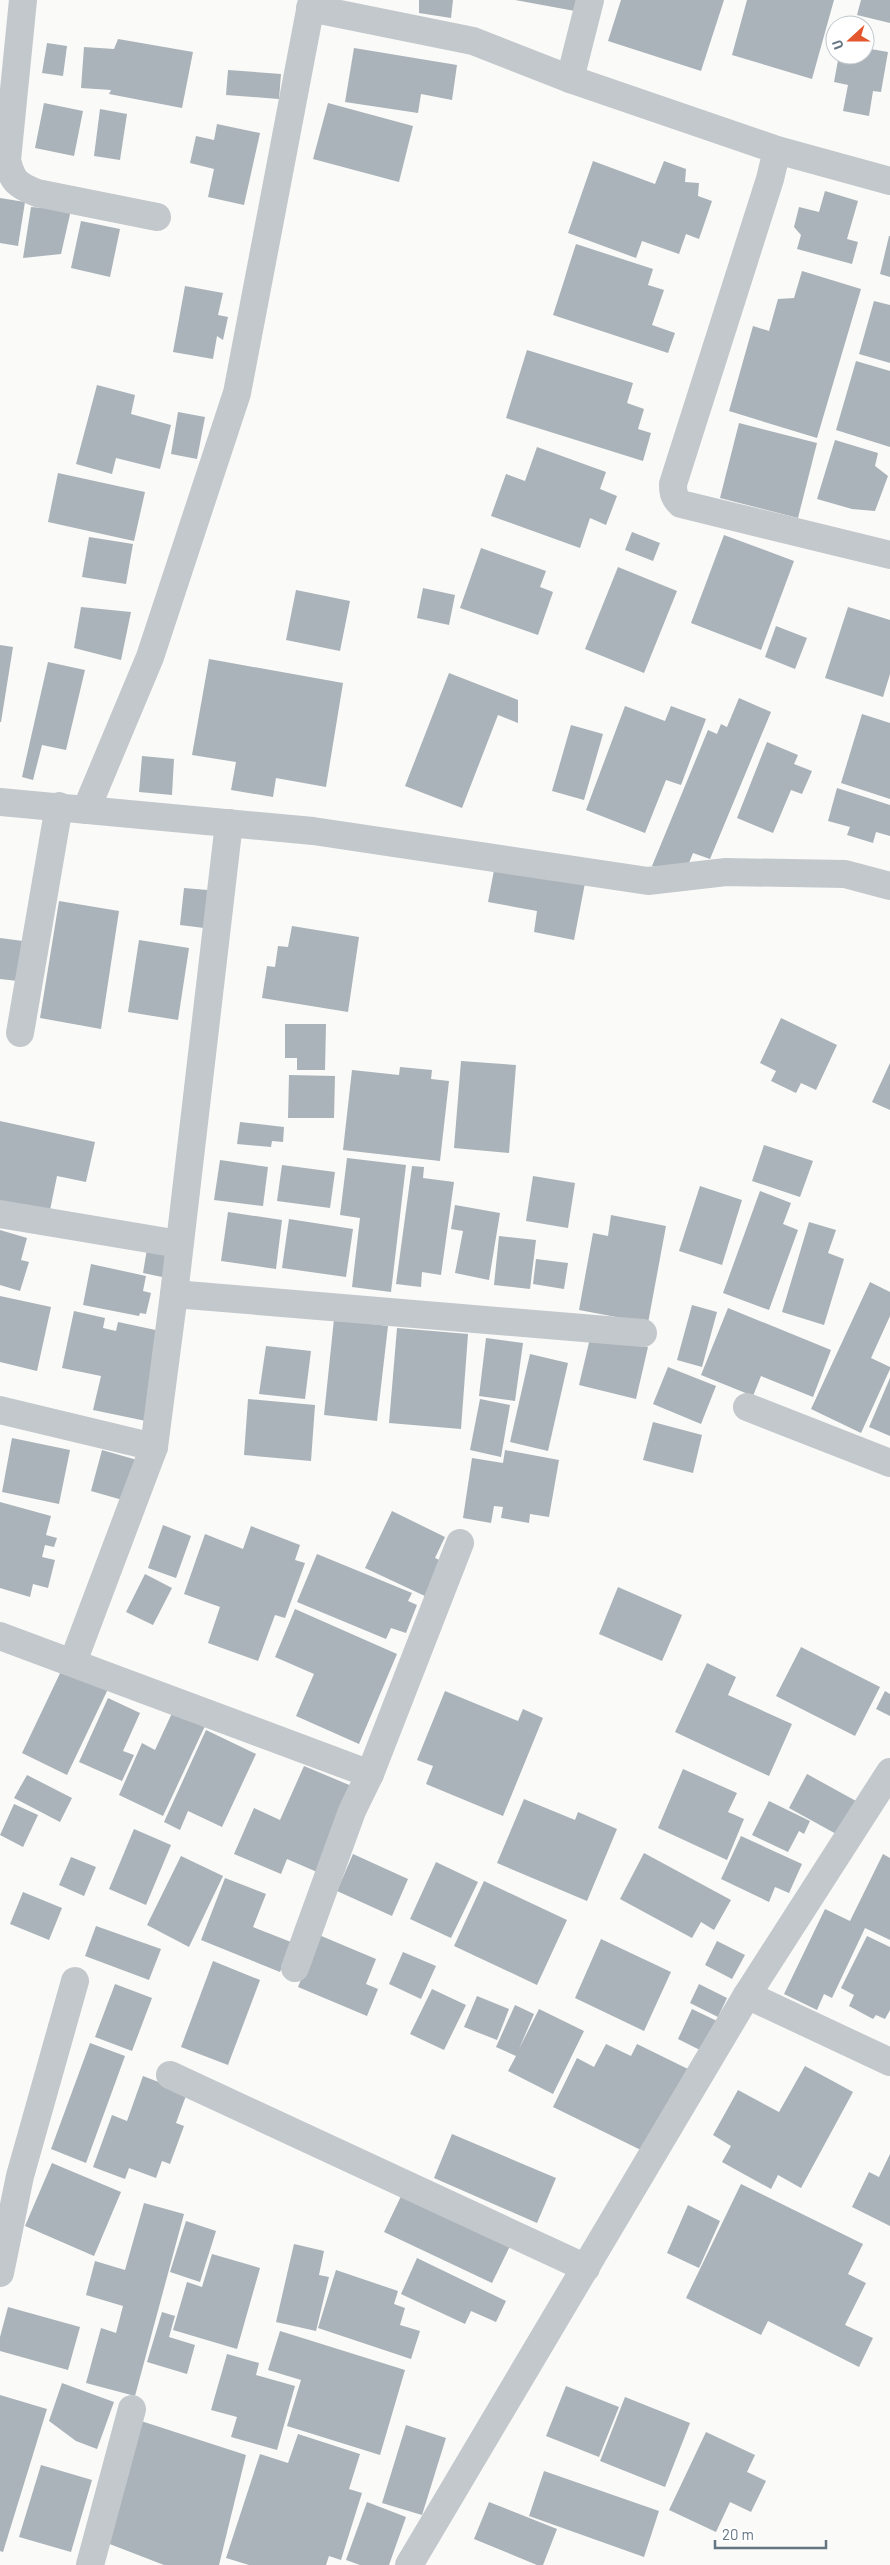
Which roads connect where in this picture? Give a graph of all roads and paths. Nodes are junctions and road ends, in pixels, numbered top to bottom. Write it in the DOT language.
graph roads {
  1 [pos="23,0"];
  2 [pos="590,0"];
  3 [pos="311,4"];
  4 [pos="570,79"];
  5 [pos="777,150"];
  6 [pos="890,181"];
  7 [pos="157,217"];
  8 [pos="889,550"];
  9 [pos="0,802"];
  10 [pos="72,808"];
  11 [pos="229,823"];
  12 [pos="890,886"];
  13 [pos="20,1033"];
  14 [pos="0,1214"];
  15 [pos="179,1244"];
  16 [pos="174,1294"];
  17 [pos="643,1333"];
  18 [pos="747,1407"];
  19 [pos="0,1410"];
  20 [pos="154,1447"];
  21 [pos="890,1463"];
  22 [pos="460,1543"];
  23 [pos="0,1636"];
  24 [pos="73,1662"];
  25 [pos="890,1772"];
  26 [pos="370,1774"];
  27 [pos="295,1968"];
  28 [pos="75,1981"];
  29 [pos="747,1996"];
  30 [pos="890,2062"];
  31 [pos="170,2075"];
  32 [pos="586,2268"];
  33 [pos="0,2273"];
  34 [pos="132,2409"];
  35 [pos="90,2565"];
  36 [pos="409,2565"];
  1 -- 7 [label="street"];
  2 -- 4 [label="street"];
  3 -- 4 [label="street"];
  3 -- 10 [label="street"];
  4 -- 5 [label="street"];
  5 -- 6 [label="street"];
  5 -- 8 [label="street"];
  9 -- 10 [label="street"];
  10 -- 11 [label="street"];
  10 -- 13 [label="street"];
  11 -- 12 [label="street"];
  11 -- 15 [label="street"];
  14 -- 15 [label="street"];
  15 -- 16 [label="street"];
  16 -- 17 [label="street"];
  16 -- 20 [label="street"];
  18 -- 21 [label="street"];
  19 -- 20 [label="street"];
  20 -- 24 [label="street"];
  22 -- 26 [label="street"];
  23 -- 24 [label="street"];
  24 -- 26 [label="street"];
  25 -- 29 [label="street"];
  26 -- 27 [label="street"];
  28 -- 33 [label="street"];
  29 -- 30 [label="street"];
  29 -- 32 [label="street"];
  31 -- 32 [label="street"];
  32 -- 36 [label="street"];
  34 -- 35 [label="street"];
}
